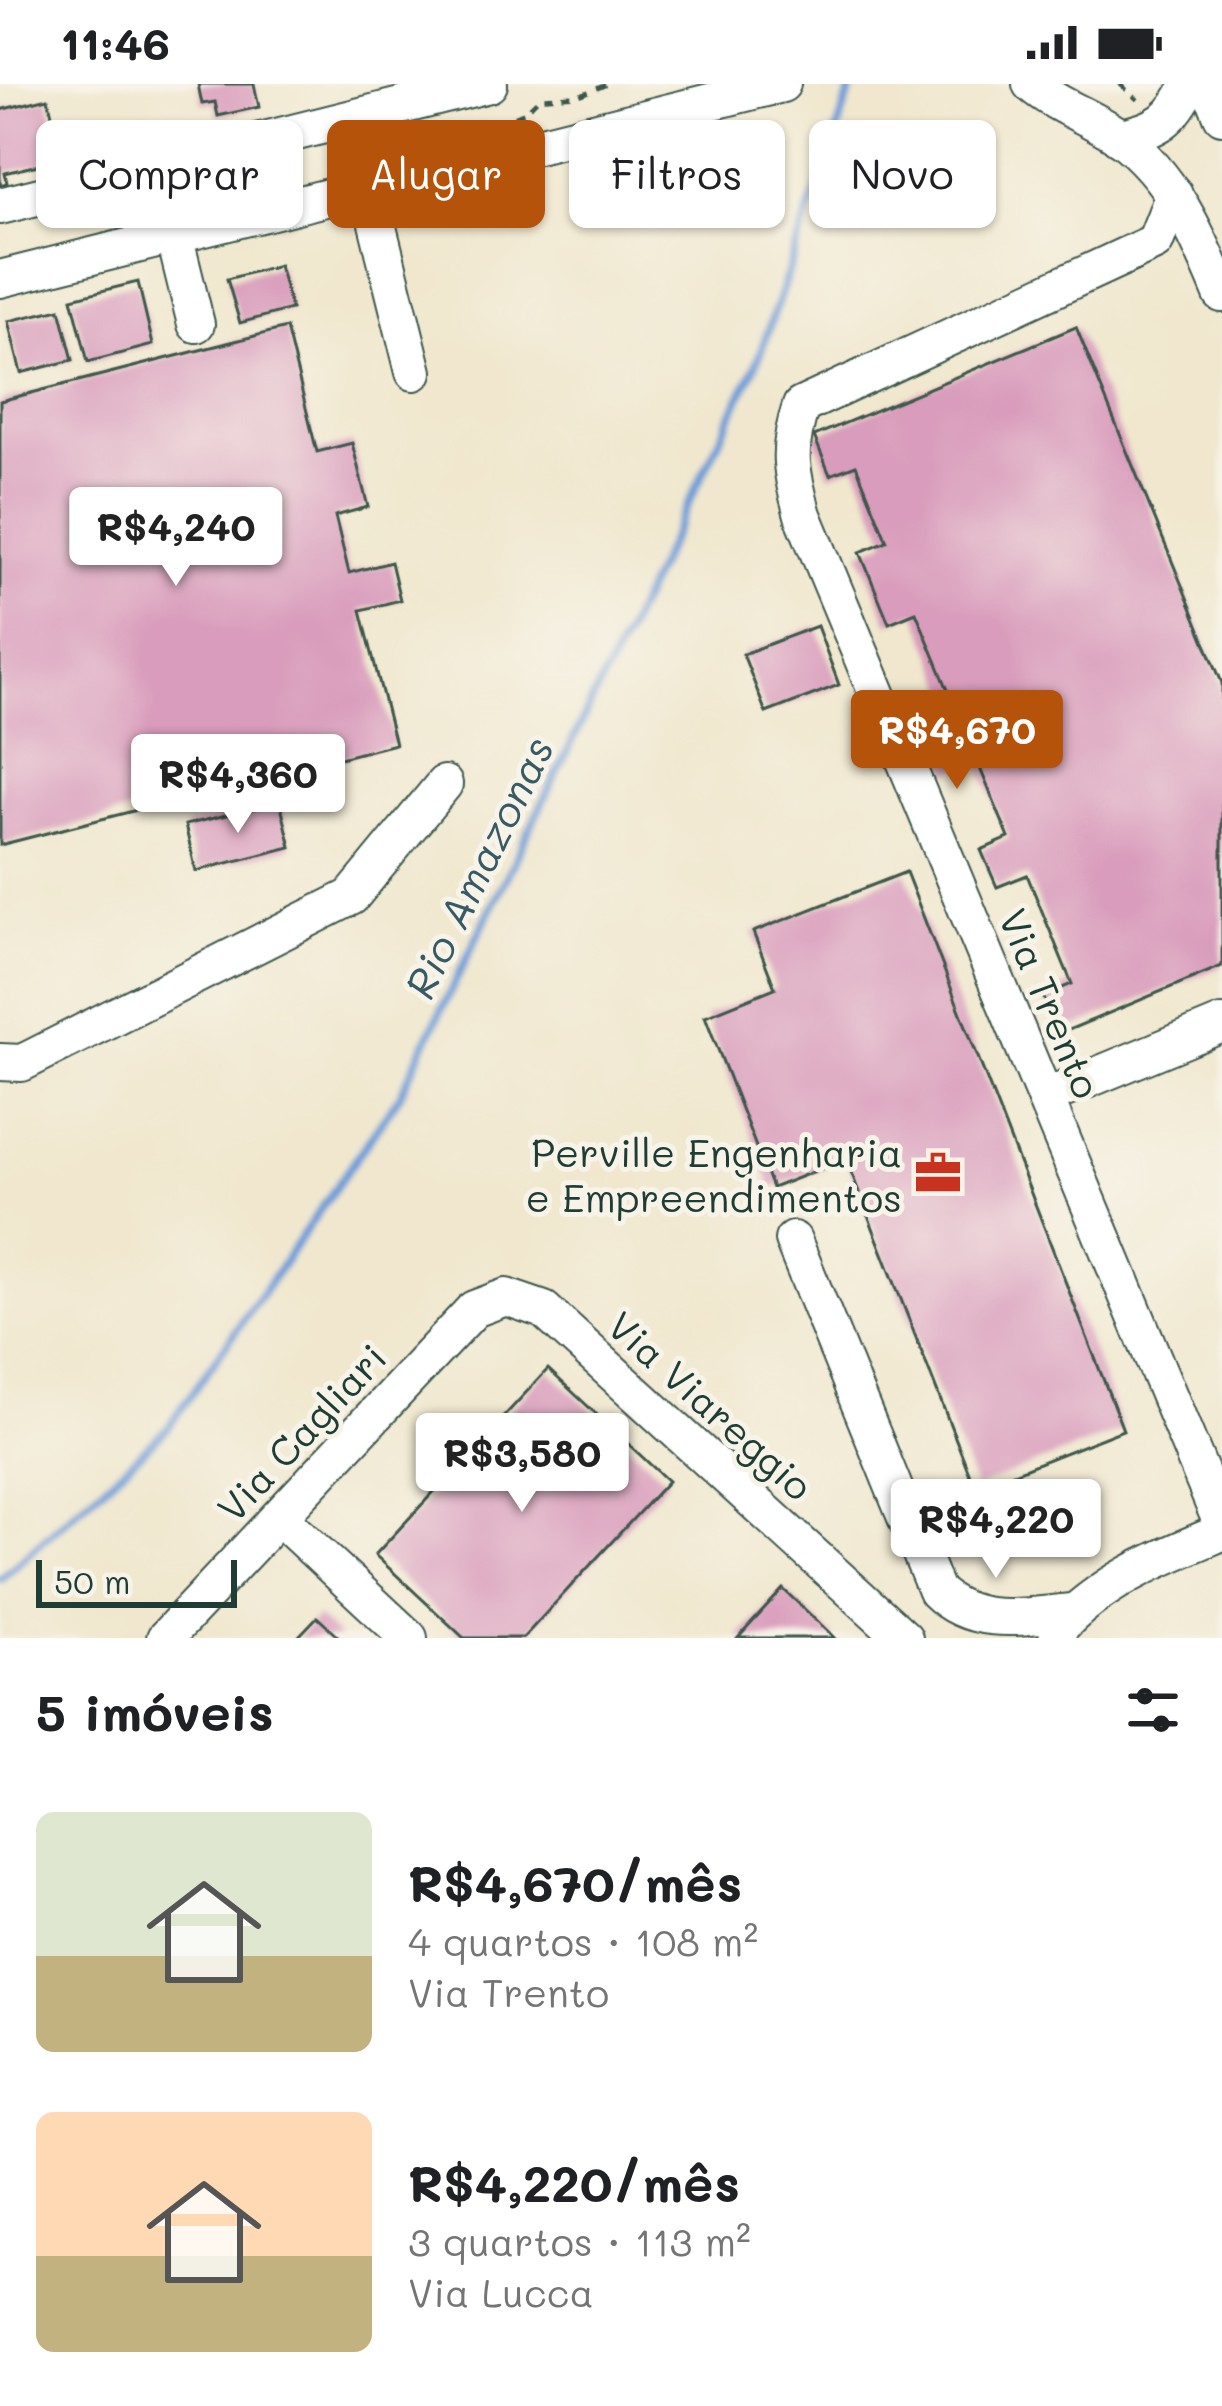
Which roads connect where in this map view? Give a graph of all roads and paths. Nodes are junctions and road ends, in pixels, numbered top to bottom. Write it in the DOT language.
graph roads {
  1 [pos="489,84"];
  2 [pos="782,84"];
  3 [pos="1030,84"];
  4 [pos="1190,84"];
  5 [pos="1208,84"];
  6 [pos="347,101"];
  7 [pos="1222,116"];
  8 [pos="1119,136"];
  9 [pos="545,143"];
  10 [pos="1174,194"];
  11 [pos="327,197"];
  12 [pos="0,206"];
  13 [pos="378,228"];
  14 [pos="174,235"];
  15 [pos="0,279"];
  16 [pos="1222,295"];
  17 [pos="196,324"];
  18 [pos="414,372"];
  19 [pos="444,784"];
  20 [pos="1222,1024"];
  21 [pos="0,1062"];
  22 [pos="1045,1097"];
  23 [pos="793,1240"];
  24 [pos="506,1297"];
  25 [pos="279,1516"];
  26 [pos="1222,1528"];
  27 [pos="916,1547"];
  28 [pos="1061,1625"];
  29 [pos="165,1638"];
  30 [pos="409,1638"];
  31 [pos="908,1638"];
  1 -- 6 [label="street"];
  2 -- 9 [label="street"];
  3 -- 8 [label="street"];
  4 -- 8 [label="street"];
  5 -- 7 [label="street"];
  6 -- 12 [label="street"];
  8 -- 10 [label="street"];
  10 -- 16 [label="street"];
  10 -- 22 [label="street, Via Trento"];
  11 -- 14 [label="street"];
  13 -- 18 [label="street"];
  14 -- 15 [label="street"];
  14 -- 17 [label="street"];
  19 -- 21 [label="street"];
  20 -- 22 [label="street"];
  22 -- 26 [label="street, Via Trento"];
  23 -- 27 [label="street"];
  24 -- 25 [label="street, Via Cagliari"];
  24 -- 31 [label="street, Via Viareggio"];
  25 -- 29 [label="street, Via Cagliari"];
  25 -- 30 [label="street"];
  26 -- 28 [label="street"];
  27 -- 28 [label="street"];
  27 -- 31 [label="street"];
}
